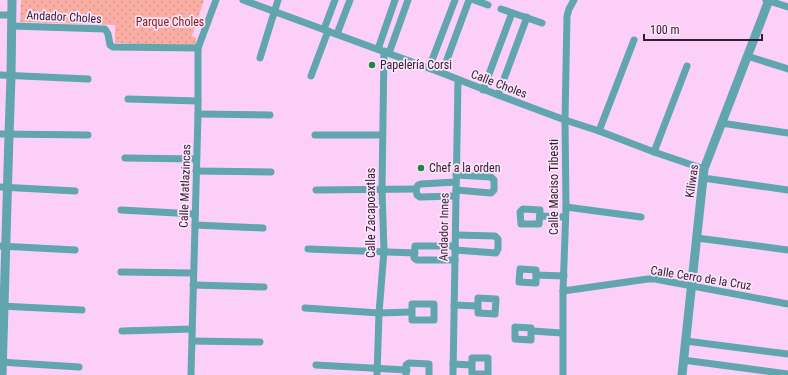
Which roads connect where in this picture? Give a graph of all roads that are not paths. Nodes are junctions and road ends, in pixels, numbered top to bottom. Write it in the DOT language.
graph roads {
  1 [pos="12,0"];
  2 [pos="216,0"];
  3 [pos="243,0"];
  4 [pos="278,0"];
  5 [pos="335,0"];
  6 [pos="350,0"];
  7 [pos="395,0"];
  8 [pos="408,0"];
  9 [pos="455,0"];
  10 [pos="468,0"];
  11 [pos="474,0"];
  12 [pos="574,0"];
  13 [pos="768,0"];
  14 [pos="488,5"];
  15 [pos="788,7"];
  16 [pos="500,9"];
  17 [pos="274,12"];
  18 [pos="512,13"];
  19 [pos="0,15"];
  20 [pos="12,15"];
  21 [pos="527,18"];
  22 [pos="542,23"];
  23 [pos="12,26"];
  24 [pos="326,30"];
  25 [pos="337,34"];
  26 [pos="634,40"];
  27 [pos="198,48"];
  28 [pos="384,51"];
  29 [pos="747,56"];
  30 [pos="260,58"];
  31 [pos="687,66"];
  32 [pos="429,68"];
  33 [pos="788,69"];
  34 [pos="442,73"];
  35 [pos="0,75"];
  36 [pos="11,76"];
  37 [pos="311,76"];
  38 [pos="88,79"];
  39 [pos="458,80"];
  40 [pos="483,90"];
  41 [pos="498,96"];
  42 [pos="128,99"];
  43 [pos="198,101"];
  44 [pos="198,114"];
  45 [pos="270,115"];
  46 [pos="565,120"];
  47 [pos="721,123"];
  48 [pos="599,131"];
  49 [pos="788,133"];
  50 [pos="4,135"];
  51 [pos="88,135"];
  52 [pos="315,135"];
  53 [pos="382,135"];
  54 [pos="654,152"];
  55 [pos="125,158"];
  56 [pos="196,159"];
  57 [pos="196,172"];
  58 [pos="271,172"];
  59 [pos="703,174"];
  60 [pos="456,179"];
  61 [pos="4,187"];
  62 [pos="382,189"];
  63 [pos="416,189"];
  64 [pos="316,190"];
  65 [pos="788,190"];
  66 [pos="75,191"];
  67 [pos="456,193"];
  68 [pos="566,207"];
  69 [pos="121,210"];
  70 [pos="195,214"];
  71 [pos="540,216"];
  72 [pos="565,217"];
  73 [pos="641,217"];
  74 [pos="195,225"];
  75 [pos="263,228"];
  76 [pos="456,235"];
  77 [pos="697,238"];
  78 [pos="3,246"];
  79 [pos="455,248"];
  80 [pos="308,249"];
  81 [pos="75,250"];
  82 [pos="788,250"];
  83 [pos="384,251"];
  84 [pos="415,253"];
  85 [pos="455,260"];
  86 [pos="121,272"];
  87 [pos="193,273"];
  88 [pos="536,275"];
  89 [pos="564,276"];
  90 [pos="193,285"];
  91 [pos="690,286"];
  92 [pos="264,287"];
  93 [pos="563,291"];
  94 [pos="788,304"];
  95 [pos="454,305"];
  96 [pos="2,306"];
  97 [pos="477,306"];
  98 [pos="305,308"];
  99 [pos="82,310"];
  100 [pos="411,312"];
  101 [pos="379,313"];
  102 [pos="192,329"];
  103 [pos="122,330"];
  104 [pos="532,332"];
  105 [pos="562,333"];
  106 [pos="192,341"];
  107 [pos="686,341"];
  108 [pos="260,342"];
  109 [pos="788,354"];
  110 [pos="684,360"];
  111 [pos="1,362"];
  112 [pos="453,364"];
  113 [pos="316,365"];
  114 [pos="471,365"];
  115 [pos="80,367"];
  116 [pos="377,372"];
  117 [pos="406,373"];
  118 [pos="788,374"];
  119 [pos="2,375"];
  120 [pos="191,375"];
  121 [pos="429,375"];
  122 [pos="452,375"];
  123 [pos="563,375"];
  124 [pos="682,375"];
  1 -- 20 [label="street"];
  2 -- 27 [label="street, Calle Matlazincas"];
  3 -- 17 [label="street, Calle Choles"];
  4 -- 17 [label="street"];
  5 -- 24 [label="street"];
  6 -- 25 [label="street"];
  7 -- 28 [label="street"];
  8 -- 28 [label="street"];
  9 -- 32 [label="street"];
  10 -- 34 [label="street"];
  11 -- 14 [label="street"];
  12 -- 46 [label="street, Calle Maciso Tibesti"];
  13 -- 15 [label="street"];
  13 -- 29 [label="street, Kiliwas"];
  16 -- 18 [label="street"];
  17 -- 24 [label="street, Calle Choles"];
  17 -- 30 [label="street"];
  18 -- 21 [label="street"];
  18 -- 40 [label="street"];
  19 -- 20 [label="street"];
  20 -- 23 [label="street"];
  21 -- 22 [label="street"];
  21 -- 41 [label="street"];
  23 -- 27 [label="street, Andador Choles"];
  23 -- 36 [label="street"];
  24 -- 25 [label="street, Calle Choles"];
  24 -- 37 [label="street"];
  25 -- 28 [label="street, Calle Choles"];
  26 -- 48 [label="street"];
  27 -- 43 [label="street, Calle Matlazincas"];
  28 -- 32 [label="street, Calle Choles"];
  28 -- 53 [label="street, Calle Zacapoaxtlas"];
  29 -- 33 [label="street"];
  29 -- 47 [label="street, Kiliwas"];
  31 -- 54 [label="street"];
  32 -- 34 [label="street, Calle Choles"];
  34 -- 39 [label="street, Calle Choles"];
  35 -- 36 [label="street"];
  36 -- 38 [label="street"];
  36 -- 50 [label="street"];
  39 -- 40 [label="street, Calle Choles"];
  39 -- 60 [label="street, Andador Innes"];
  40 -- 41 [label="street, Calle Choles"];
  41 -- 46 [label="street, Calle Choles"];
  42 -- 43 [label="street"];
  43 -- 44 [label="street, Calle Matlazincas"];
  44 -- 45 [label="street"];
  44 -- 56 [label="street, Calle Matlazincas"];
  46 -- 48 [label="street, Calle Choles"];
  46 -- 68 [label="street, Calle Maciso Tibesti"];
  47 -- 49 [label="street"];
  47 -- 59 [label="street, Kiliwas"];
  48 -- 54 [label="street, Calle Choles"];
  50 -- 51 [label="street"];
  50 -- 61 [label="street"];
  52 -- 53 [label="street"];
  53 -- 62 [label="street, Calle Zacapoaxtlas"];
  54 -- 59 [label="street, Calle Choles"];
  55 -- 56 [label="street"];
  56 -- 57 [label="street, Calle Matlazincas"];
  57 -- 58 [label="street"];
  57 -- 70 [label="street, Calle Matlazincas"];
  59 -- 65 [label="street, Calle Choles"];
  59 -- 77 [label="street, Kiliwas"];
  60 -- 63 [label="street"];
  60 -- 67 [label="street, Andador Innes"];
  60 -- 67 [label="street"];
  61 -- 66 [label="street"];
  61 -- 78 [label="street"];
  62 -- 63 [label="street"];
  62 -- 64 [label="street"];
  62 -- 83 [label="street, Calle Zacapoaxtlas"];
  63 -- 67 [label="street"];
  67 -- 76 [label="street, Andador Innes"];
  68 -- 72 [label="street, Calle Maciso Tibesti"];
  68 -- 73 [label="street"];
  69 -- 70 [label="street"];
  70 -- 74 [label="street, Calle Matlazincas"];
  71 -- 72 [label="street"];
  72 -- 89 [label="street, Calle Maciso Tibesti"];
  74 -- 75 [label="street"];
  74 -- 87 [label="street, Calle Matlazincas"];
  76 -- 79 [label="street, Andador Innes"];
  76 -- 79 [label="street"];
  77 -- 82 [label="street"];
  77 -- 91 [label="street, Kiliwas"];
  78 -- 81 [label="street"];
  78 -- 96 [label="street"];
  79 -- 84 [label="street"];
  79 -- 85 [label="street, Andador Innes"];
  80 -- 83 [label="street"];
  83 -- 84 [label="street"];
  83 -- 101 [label="street, Calle Zacapoaxtlas"];
  84 -- 85 [label="street"];
  85 -- 95 [label="street, Andador Innes"];
  86 -- 87 [label="street"];
  87 -- 90 [label="street, Calle Matlazincas"];
  88 -- 89 [label="street"];
  89 -- 93 [label="street, Calle Maciso Tibesti"];
  90 -- 92 [label="street"];
  90 -- 102 [label="street, Calle Matlazincas"];
  91 -- 93 [label="street, Calle Cerro de la Cruz"];
  91 -- 94 [label="street, Calle Cerro de la Cruz"];
  91 -- 107 [label="street, Kiliwas"];
  93 -- 105 [label="street, Calle Maciso Tibesti"];
  95 -- 97 [label="street"];
  95 -- 112 [label="street, Andador Innes"];
  96 -- 99 [label="street"];
  96 -- 111 [label="street"];
  98 -- 101 [label="street"];
  100 -- 101 [label="street"];
  101 -- 116 [label="street, Calle Zacapoaxtlas"];
  102 -- 103 [label="street"];
  102 -- 106 [label="street, Calle Matlazincas"];
  104 -- 105 [label="street"];
  105 -- 123 [label="street, Calle Maciso Tibesti"];
  106 -- 108 [label="street"];
  106 -- 120 [label="street, Calle Matlazincas"];
  107 -- 109 [label="street"];
  107 -- 110 [label="street, Kiliwas"];
  110 -- 118 [label="street"];
  110 -- 124 [label="street, Kiliwas"];
  111 -- 115 [label="street"];
  111 -- 119 [label="street"];
  112 -- 114 [label="street"];
  112 -- 122 [label="street, Andador Innes"];
  113 -- 116 [label="street"];
  116 -- 117 [label="street"];
  117 -- 121 [label="street"];
}
